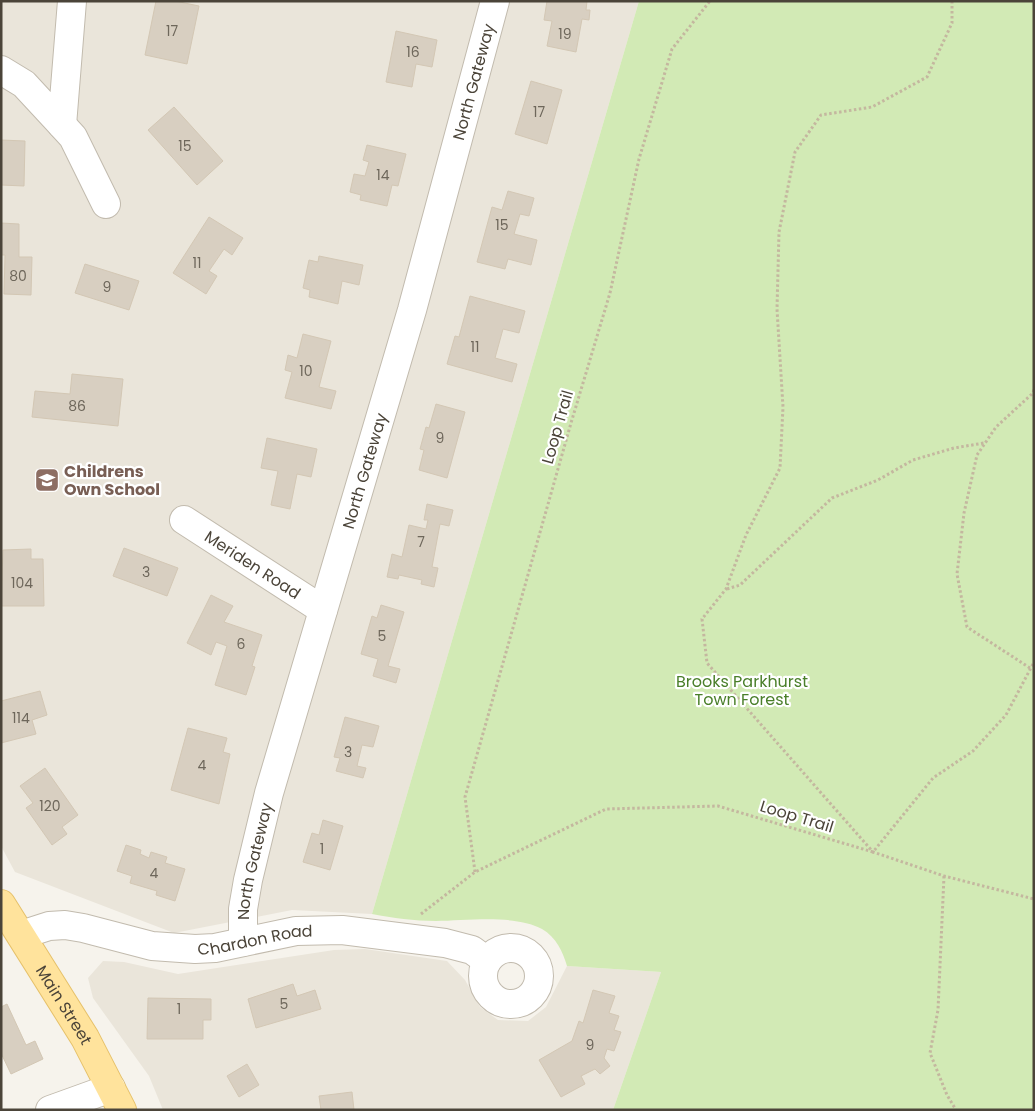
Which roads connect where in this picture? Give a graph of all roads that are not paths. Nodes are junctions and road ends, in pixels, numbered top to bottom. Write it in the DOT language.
graph roads {
  1 [pos="72,1"];
  2 [pos="495,1"];
  3 [pos="1,70"];
  4 [pos="62,125"];
  5 [pos="106,204"];
  6 [pos="184,520"];
  7 [pos="323,610"];
  8 [pos="1,904"];
  9 [pos="20,935"];
  10 [pos="243,942"];
  11 [pos="487,961"];
  12 [pos="116,1099"];
  13 [pos="50,1110"];
  1 -- 4 [label="street"];
  2 -- 7 [label="street, North Gateway"];
  3 -- 4 [label="street"];
  4 -- 5 [label="street"];
  6 -- 7 [label="street, Meriden Road"];
  7 -- 10 [label="street, North Gateway"];
  8 -- 9 [label="main road, Main Street"];
  9 -- 10 [label="street, Chardon Road"];
  9 -- 12 [label="main road, Main Street"];
  10 -- 11 [label="street, Chardon Road"];
  12 -- 13 [label="street"];
}
